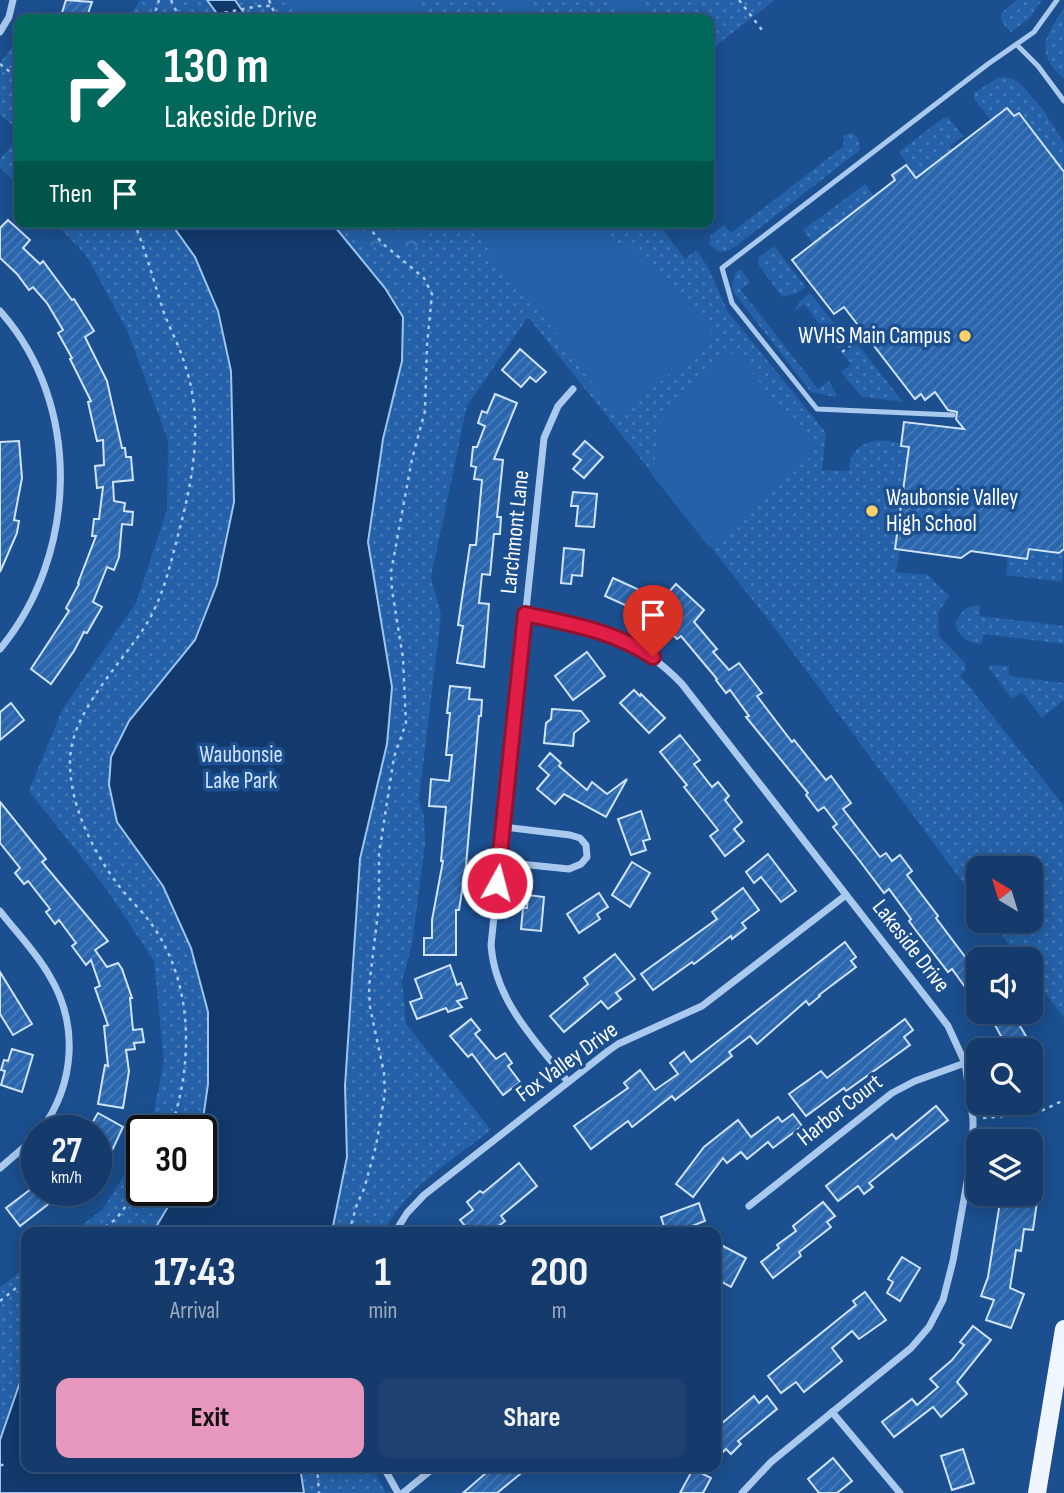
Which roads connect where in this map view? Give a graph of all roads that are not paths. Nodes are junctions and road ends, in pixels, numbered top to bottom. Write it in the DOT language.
graph roads {
  1 [pos="13,0"];
  2 [pos="1058,0"];
  3 [pos="0,32"];
  4 [pos="1017,45"];
  5 [pos="1064,102"];
  6 [pos="0,311"];
  7 [pos="573,390"];
  8 [pos="953,415"];
  9 [pos="525,614"];
  10 [pos="0,649"];
  11 [pos="504,827"];
  12 [pos="500,862"];
  13 [pos="846,895"];
  14 [pos="0,911"];
  15 [pos="965,1063"];
  16 [pos="568,1082"];
  17 [pos="50,1115"];
  18 [pos="21,1150"];
  19 [pos="0,1168"];
  20 [pos="749,1206"];
  21 [pos="398,1227"];
  22 [pos="1064,1329"];
  23 [pos="832,1412"];
  24 [pos="387,1472"];
  25 [pos="428,1472"];
  26 [pos="401,1493"];
  27 [pos="742,1493"];
  28 [pos="900,1493"];
  29 [pos="1037,1493"];
  1 -- 3 [label="street"];
  2 -- 4 [label="lane"];
  4 -- 5 [label="lane"];
  4 -- 8 [label="lane"];
  6 -- 10 [label="street"];
  7 -- 9 [label="street, Larchmont Lane"];
  9 -- 11 [label="street, Larchmont Lane"];
  9 -- 13 [label="street, Lakeside Drive"];
  11 -- 12 [label="street, Larchmont Lane"];
  11 -- 12 [label="street"];
  12 -- 16 [label="street, Larchmont Lane"];
  13 -- 15 [label="street, Lakeside Drive"];
  13 -- 16 [label="street, Fox Valley Drive"];
  14 -- 17 [label="street"];
  15 -- 20 [label="street, Harbor Court"];
  15 -- 23 [label="street, Lakeside Drive"];
  16 -- 21 [label="street, Fox Valley Drive"];
  18 -- 19 [label="street"];
  22 -- 29 [label="main road"];
  23 -- 27 [label="street, Lakeside Drive"];
  23 -- 28 [label="street"];
  24 -- 26 [label="street"];
  25 -- 26 [label="street"];
}
